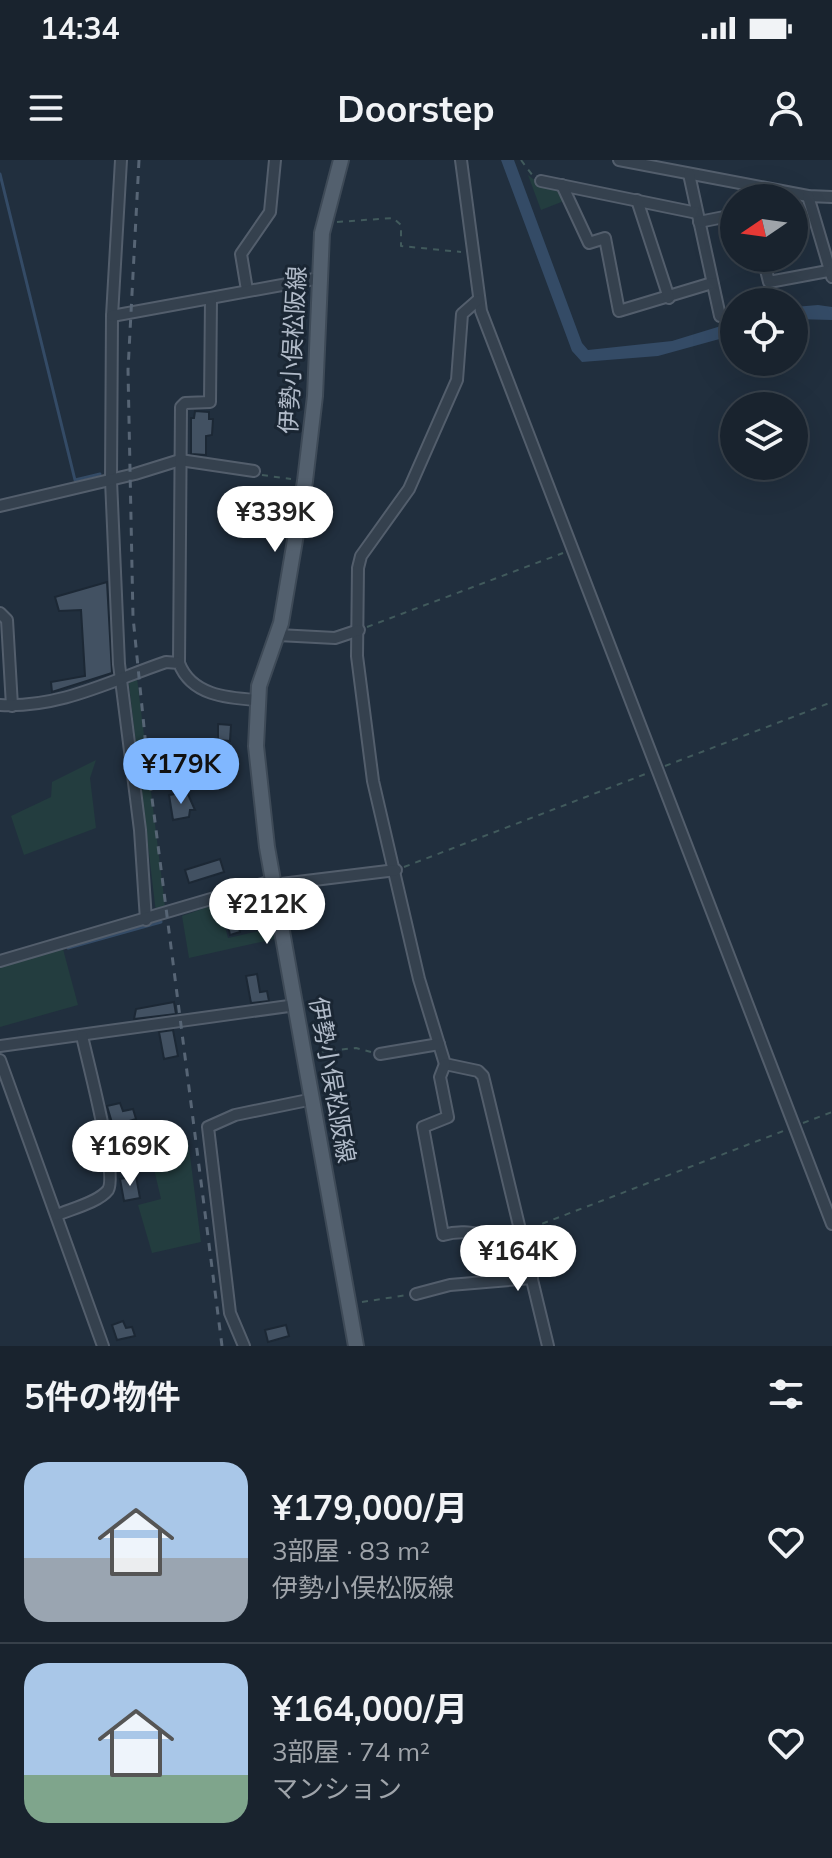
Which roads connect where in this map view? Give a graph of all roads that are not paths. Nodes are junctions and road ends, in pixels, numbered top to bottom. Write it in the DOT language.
graph roads {
  1 [pos="121,160"];
  2 [pos="275,160"];
  3 [pos="341,160"];
  4 [pos="461,160"];
  5 [pos="619,160"];
  6 [pos="689,174"];
  7 [pos="541,181"];
  8 [pos="743,184"];
  9 [pos="562,185"];
  10 [pos="808,196"];
  11 [pos="832,197"];
  12 [pos="637,200"];
  13 [pos="720,216"];
  14 [pos="698,217"];
  15 [pos="766,272"];
  16 [pos="830,274"];
  17 [pos="320,278"];
  18 [pos="712,283"];
  19 [pos="247,290"];
  20 [pos="669,298"];
  21 [pos="211,299"];
  22 [pos="478,300"];
  23 [pos="112,316"];
  24 [pos="720,316"];
  25 [pos="180,460"];
  26 [pos="254,471"];
  27 [pos="111,480"];
  28 [pos="0,506"];
  29 [pos="0,613"];
  30 [pos="359,630"];
  31 [pos="278,635"];
  32 [pos="179,663"];
  33 [pos="123,677"];
  34 [pos="257,700"];
  35 [pos="0,705"];
  36 [pos="12,706"];
  37 [pos="396,870"];
  38 [pos="273,883"];
  39 [pos="146,920"];
  40 [pos="0,961"];
  41 [pos="296,1005"];
  42 [pos="82,1036"];
  43 [pos="439,1044"];
  44 [pos="0,1046"];
  45 [pos="380,1054"];
  46 [pos="0,1060"];
  47 [pos="445,1064"];
  48 [pos="313,1099"];
  49 [pos="57,1215"];
  50 [pos="832,1224"];
  51 [pos="521,1233"];
  52 [pos="532,1278"];
  53 [pos="416,1294"];
  54 [pos="103,1346"];
  55 [pos="244,1346"];
  56 [pos="356,1346"];
  57 [pos="548,1346"];
  1 -- 23 [label="street"];
  2 -- 19 [label="street"];
  3 -- 17 [label="main road, 伊勢小俣松阪線"];
  4 -- 22 [label="street"];
  5 -- 6 [label="street"];
  6 -- 8 [label="street"];
  6 -- 14 [label="street"];
  7 -- 9 [label="street"];
  9 -- 12 [label="street"];
  9 -- 20 [label="street"];
  10 -- 11 [label="street"];
  10 -- 16 [label="street"];
  12 -- 14 [label="street"];
  12 -- 20 [label="street"];
  13 -- 14 [label="street"];
  14 -- 18 [label="street"];
  15 -- 16 [label="street"];
  17 -- 19 [label="street"];
  17 -- 31 [label="main road, 伊勢小俣松阪線"];
  18 -- 20 [label="street"];
  18 -- 24 [label="street"];
  19 -- 21 [label="street"];
  21 -- 23 [label="street"];
  21 -- 25 [label="street"];
  22 -- 30 [label="street"];
  22 -- 50 [label="street"];
  23 -- 27 [label="street"];
  25 -- 26 [label="street"];
  25 -- 27 [label="street"];
  25 -- 32 [label="street"];
  27 -- 28 [label="street"];
  27 -- 33 [label="street"];
  29 -- 36 [label="street"];
  30 -- 31 [label="street"];
  30 -- 37 [label="street"];
  31 -- 34 [label="main road, 伊勢小俣松阪線"];
  32 -- 33 [label="street"];
  32 -- 34 [label="street"];
  33 -- 36 [label="street"];
  33 -- 39 [label="street"];
  34 -- 38 [label="main road, 伊勢小俣松阪線"];
  35 -- 36 [label="street"];
  37 -- 38 [label="street"];
  37 -- 43 [label="street"];
  38 -- 39 [label="street"];
  38 -- 41 [label="main road, 伊勢小俣松阪線"];
  39 -- 40 [label="street"];
  41 -- 42 [label="street"];
  41 -- 48 [label="main road, 伊勢小俣松阪線"];
  42 -- 44 [label="street"];
  42 -- 49 [label="street"];
  43 -- 45 [label="street"];
  43 -- 47 [label="street"];
  46 -- 49 [label="street"];
  47 -- 51 [label="street"];
  47 -- 51 [label="street"];
  48 -- 55 [label="street"];
  48 -- 56 [label="main road, 伊勢小俣松阪線"];
  49 -- 54 [label="street"];
  51 -- 52 [label="street"];
  52 -- 53 [label="street"];
  52 -- 57 [label="street"];
}
